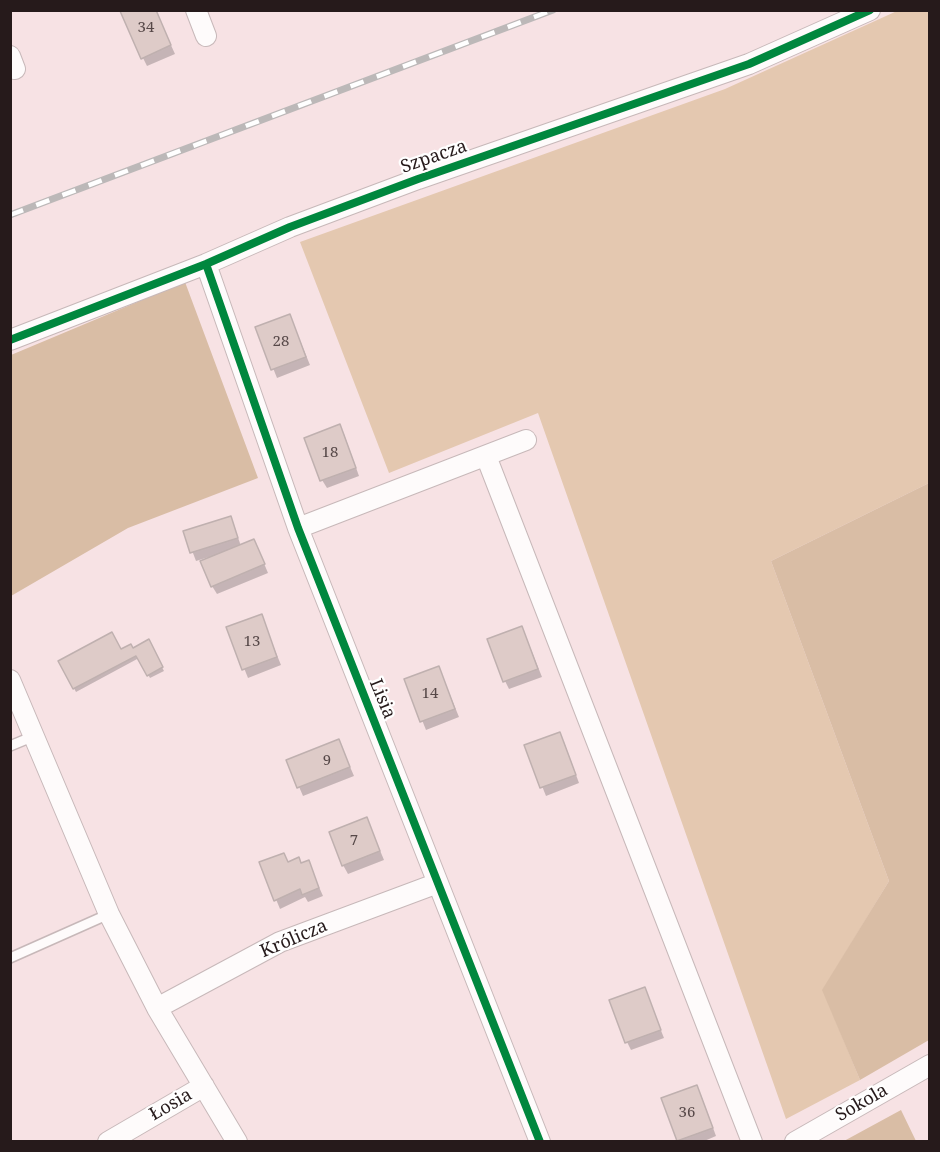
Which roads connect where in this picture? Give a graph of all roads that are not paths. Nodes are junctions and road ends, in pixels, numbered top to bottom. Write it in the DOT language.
graph roads {
  1 [pos="196,10"];
  2 [pos="870,10"];
  3 [pos="206,36"];
  4 [pos="206,264"];
  5 [pos="10,340"];
  6 [pos="526,440"];
  7 [pos="486,456"];
  8 [pos="298,528"];
  9 [pos="10,680"];
  10 [pos="34,736"];
  11 [pos="10,746"];
  12 [pos="438,883"];
  13 [pos="109,914"];
  14 [pos="10,958"];
  15 [pos="157,1008"];
  16 [pos="930,1065"];
  17 [pos="204,1086"];
  18 [pos="108,1142"];
  19 [pos="237,1142"];
  20 [pos="540,1142"];
  21 [pos="752,1142"];
  22 [pos="795,1142"];
  1 -- 3 [label="street"];
  2 -- 4 [label="street, Szpacza"];
  4 -- 5 [label="street, Szpacza"];
  4 -- 8 [label="street, Lisia"];
  6 -- 7 [label="street"];
  7 -- 8 [label="street"];
  7 -- 21 [label="street"];
  8 -- 12 [label="street, Lisia"];
  9 -- 10 [label="street, Łosia"];
  10 -- 11 [label="lane"];
  10 -- 13 [label="street, Łosia"];
  12 -- 15 [label="street, Królicza"];
  12 -- 20 [label="street, Lisia"];
  13 -- 14 [label="lane"];
  13 -- 15 [label="street, Łosia"];
  15 -- 17 [label="street, Łosia"];
  16 -- 22 [label="street, Sokola"];
  17 -- 18 [label="street, Łosia"];
  17 -- 19 [label="street, Łosia"];
}
